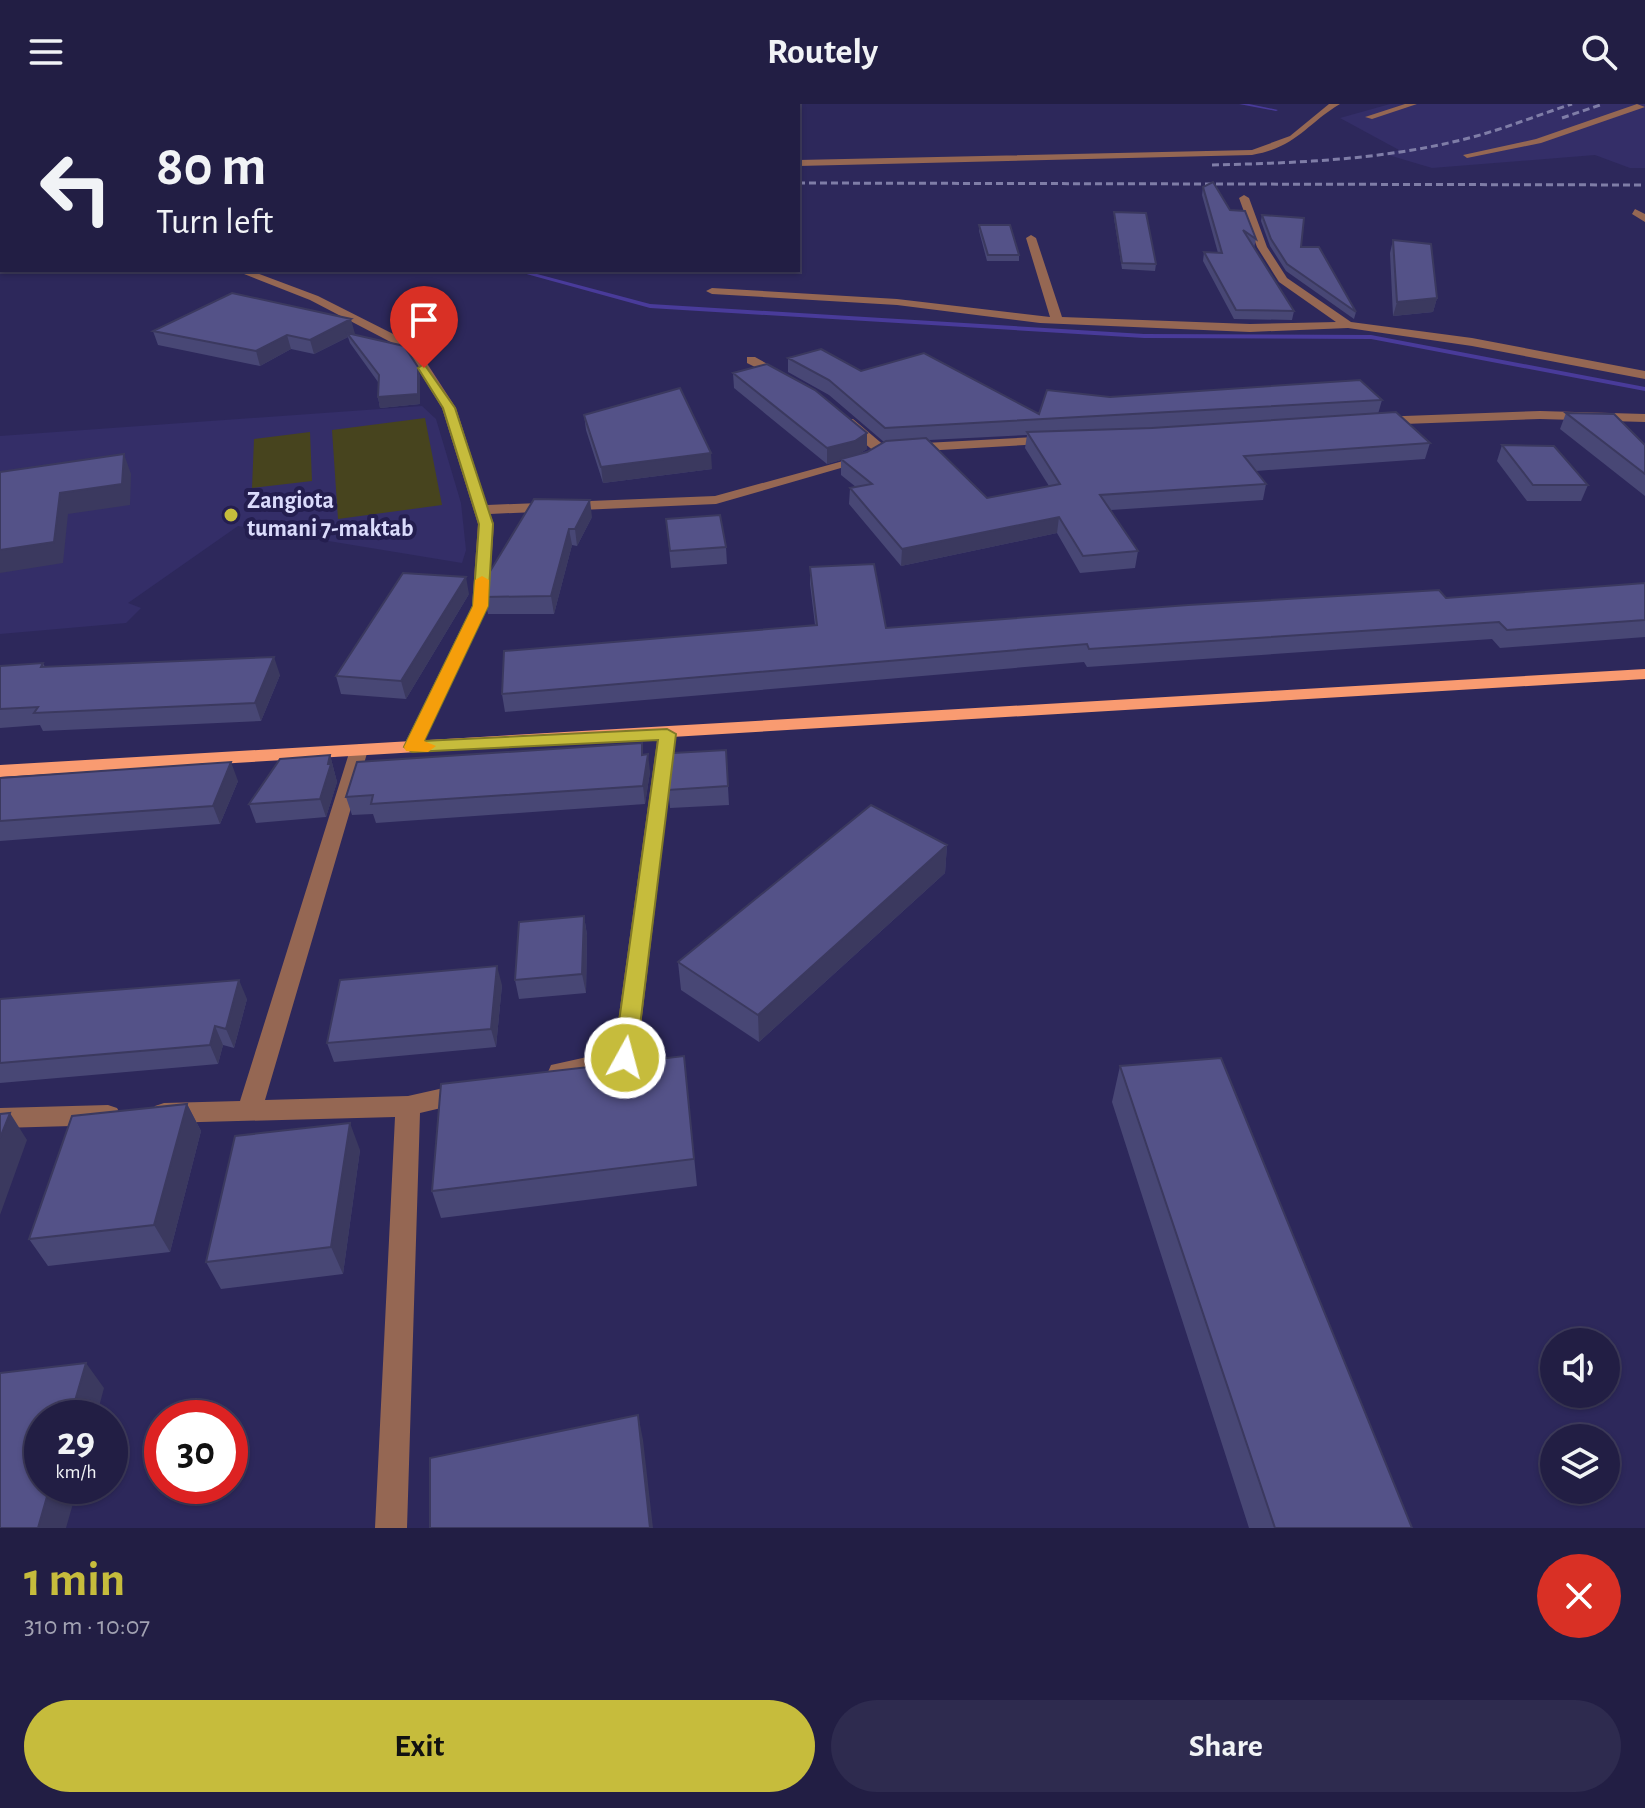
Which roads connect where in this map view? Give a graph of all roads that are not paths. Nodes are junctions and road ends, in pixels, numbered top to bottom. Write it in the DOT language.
graph roads {
  1 [pos="1336,104"];
  2 [pos="1413,104"];
  3 [pos="1645,104"];
  4 [pos="1369,117"];
  5 [pos="1467,155"];
  6 [pos="800,163"];
  7 [pos="1244,198"];
  8 [pos="1635,212"];
  9 [pos="1645,219"];
  10 [pos="1031,238"];
  11 [pos="244,272"];
  12 [pos="712,291"];
  13 [pos="1057,320"];
  14 [pos="1348,325"];
  15 [pos="751,360"];
  16 [pos="1645,375"];
  17 [pos="800,387"];
  18 [pos="834,410"];
  19 [pos="1645,418"];
  20 [pos="1360,422"];
  21 [pos="1070,439"];
  22 [pos="881,450"];
  23 [pos="480,510"];
  24 [pos="1645,674"];
  25 [pos="667,734"];
  26 [pos="412,747"];
  27 [pos="359,750"];
  28 [pos="0,771"];
  29 [pos="532,1079"];
  30 [pos="486,1089"];
  31 [pos="408,1106"];
  32 [pos="250,1110"];
  33 [pos="0,1118"];
  34 [pos="391,1528"];
  1 -- 6 [label="street"];
  2 -- 4 [label="street"];
  3 -- 5 [label="street"];
  7 -- 14 [label="street"];
  8 -- 9 [label="street"];
  10 -- 13 [label="street"];
  11 -- 23 [label="street"];
  12 -- 13 [label="street"];
  13 -- 14 [label="street"];
  14 -- 16 [label="street"];
  15 -- 17 [label="street"];
  18 -- 22 [label="street"];
  19 -- 20 [label="street"];
  21 -- 22 [label="street"];
  22 -- 23 [label="street"];
  23 -- 26 [label="street"];
  24 -- 25 [label="main road"];
  25 -- 26 [label="main road"];
  25 -- 29 [label="street"];
  26 -- 27 [label="main road"];
  27 -- 28 [label="main road"];
  27 -- 32 [label="street"];
  30 -- 31 [label="street"];
  31 -- 32 [label="street"];
  31 -- 34 [label="street"];
  32 -- 33 [label="street"];
}
